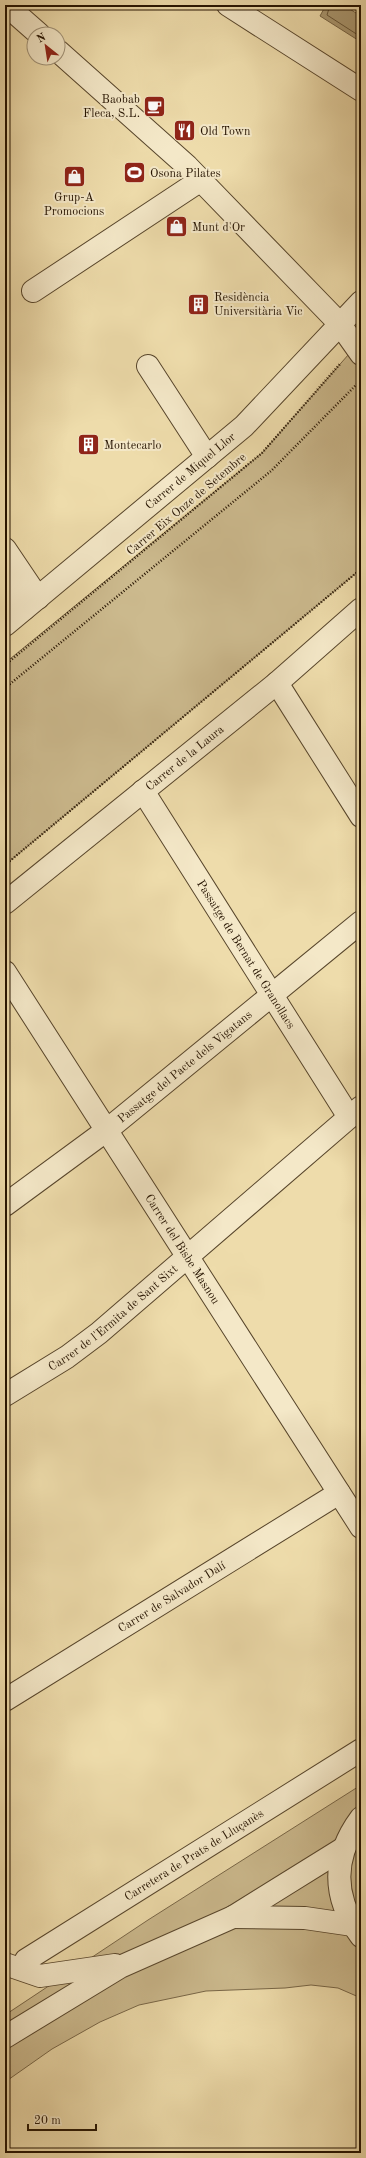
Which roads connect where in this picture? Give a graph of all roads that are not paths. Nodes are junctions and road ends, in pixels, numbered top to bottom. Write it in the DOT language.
graph roads {
  1 [pos="6,5"];
  2 [pos="228,5"];
  3 [pos="30,26"];
  4 [pos="66,58"];
  5 [pos="361,90"];
  6 [pos="201,180"];
  7 [pos="33,291"];
  8 [pos="361,302"];
  9 [pos="339,323"];
  10 [pos="359,350"];
  11 [pos="148,366"];
  12 [pos="207,457"];
  13 [pos="5,549"];
  14 [pos="5,581"];
  15 [pos="31,604"];
  16 [pos="361,609"];
  17 [pos="5,625"];
  18 [pos="277,683"];
  19 [pos="143,791"];
  20 [pos="361,816"];
  21 [pos="5,903"];
  22 [pos="361,922"];
  23 [pos="5,972"];
  24 [pos="272,997"];
  25 [pos="355,1112"];
  26 [pos="107,1130"];
  27 [pos="5,1204"];
  28 [pos="188,1257"];
  29 [pos="5,1395"];
  30 [pos="339,1493"];
  31 [pos="361,1527"];
  32 [pos="5,1700"];
  33 [pos="361,1750"];
  34 [pos="361,1818"];
  35 [pos="344,1848"];
  36 [pos="233,1917"];
  37 [pos="357,1931"];
  38 [pos="15,1962"];
  39 [pos="120,1967"];
  40 [pos="5,2037"];
  1 -- 3 [label="street"];
  2 -- 5 [label="street"];
  4 -- 6 [label="street"];
  6 -- 7 [label="street"];
  6 -- 9 [label="street"];
  8 -- 9 [label="street, Carrer de Miquel Llor"];
  9 -- 10 [label="street"];
  9 -- 12 [label="street, Carrer de Miquel Llor"];
  11 -- 12 [label="street"];
  12 -- 15 [label="street, Carrer de Miquel Llor"];
  13 -- 15 [label="street"];
  14 -- 15 [label="street"];
  15 -- 17 [label="street, Carrer de Miquel Llor"];
  16 -- 18 [label="street, Carrer de la Laura"];
  18 -- 19 [label="street, Carrer de la Laura"];
  18 -- 20 [label="street"];
  19 -- 21 [label="street, Carrer de la Laura"];
  19 -- 24 [label="street, Passatge de Bernat de Granollacs"];
  22 -- 24 [label="street, Passatge del Pacte dels Vigatans"];
  23 -- 26 [label="street, Carrer del Bisbe Masnou"];
  24 -- 25 [label="street, Passatge de Bernat de Granollacs"];
  24 -- 26 [label="street, Passatge del Pacte dels Vigatans"];
  25 -- 28 [label="street, Carrer de l'Ermita de Sant Sixt"];
  26 -- 27 [label="street, Passatge del Pacte dels Vigatans"];
  26 -- 28 [label="street, Carrer del Bisbe Masnou"];
  28 -- 29 [label="street, Carrer de l'Ermita de Sant Sixt"];
  28 -- 30 [label="street, Carrer del Bisbe Masnou"];
  30 -- 31 [label="street, Carrer del Bisbe Masnou"];
  30 -- 32 [label="street, Carrer de Salvador Dalí"];
  33 -- 38 [label="street, Carretera de Prats de Lluçanès"];
  34 -- 35 [label="street"];
  35 -- 36 [label="street"];
  35 -- 37 [label="street"];
  36 -- 37 [label="street"];
  36 -- 39 [label="street"];
  38 -- 39 [label="street"];
  39 -- 40 [label="street"];
}
